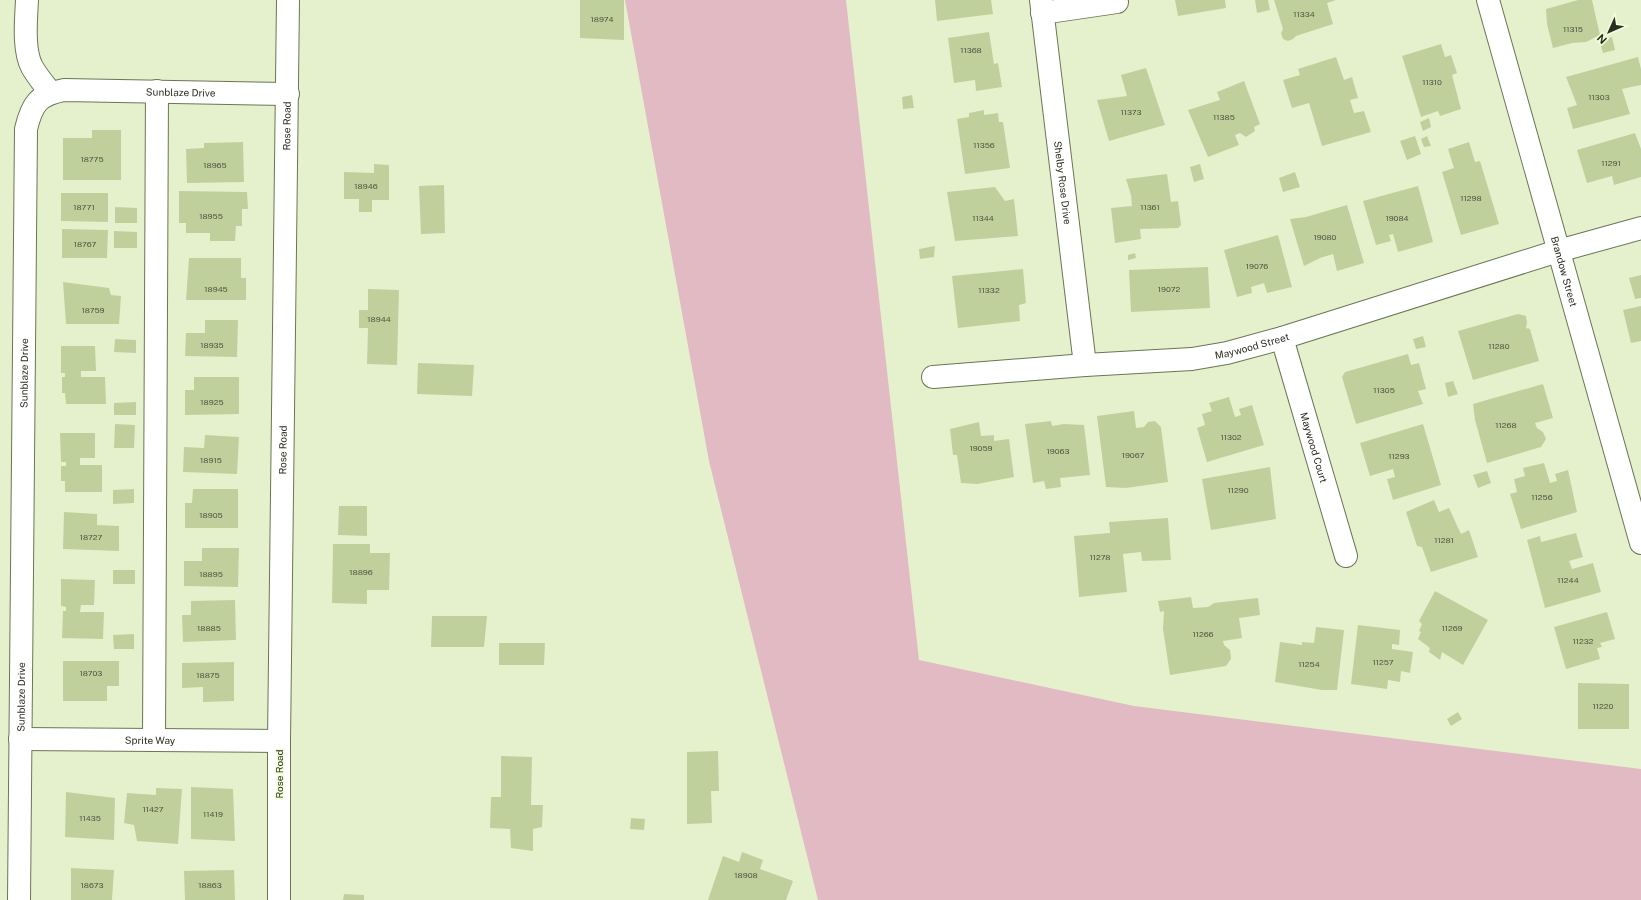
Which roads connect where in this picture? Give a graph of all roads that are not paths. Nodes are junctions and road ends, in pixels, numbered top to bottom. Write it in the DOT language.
graph roads {
  1 [pos="27,0"];
  2 [pos="288,0"];
  3 [pos="1488,0"];
  4 [pos="1117,2"];
  5 [pos="1041,6"];
  6 [pos="157,91"];
  7 [pos="50,92"];
  8 [pos="288,94"];
  9 [pos="1641,228"];
  10 [pos="1558,251"];
  11 [pos="1282,338"];
  12 [pos="1085,365"];
  13 [pos="933,377"];
  14 [pos="1641,543"];
  15 [pos="1346,556"];
  16 [pos="20,739"];
  17 [pos="154,740"];
  18 [pos="279,741"];
  19 [pos="18,900"];
  20 [pos="279,900"];
  1 -- 7 [label="street"];
  2 -- 8 [label="street, Rose Road"];
  3 -- 10 [label="street, Brandow Street"];
  4 -- 5 [label="street"];
  5 -- 12 [label="street, Shelby Rose Drive"];
  6 -- 7 [label="street, Sunblaze Drive"];
  6 -- 8 [label="street, Sunblaze Drive"];
  6 -- 17 [label="street"];
  7 -- 16 [label="street, Sunblaze Drive"];
  8 -- 18 [label="street, Rose Road"];
  9 -- 10 [label="street, Maywood Street"];
  10 -- 11 [label="street, Maywood Street"];
  10 -- 14 [label="street, Brandow Street"];
  11 -- 12 [label="street, Maywood Street"];
  11 -- 15 [label="street, Maywood Court"];
  12 -- 13 [label="street, Maywood Street"];
  16 -- 17 [label="street, Sprite Way"];
  16 -- 19 [label="street, Sunblaze Drive"];
  17 -- 18 [label="street, Sprite Way"];
  18 -- 20 [label="street, Rose Road"];
}
